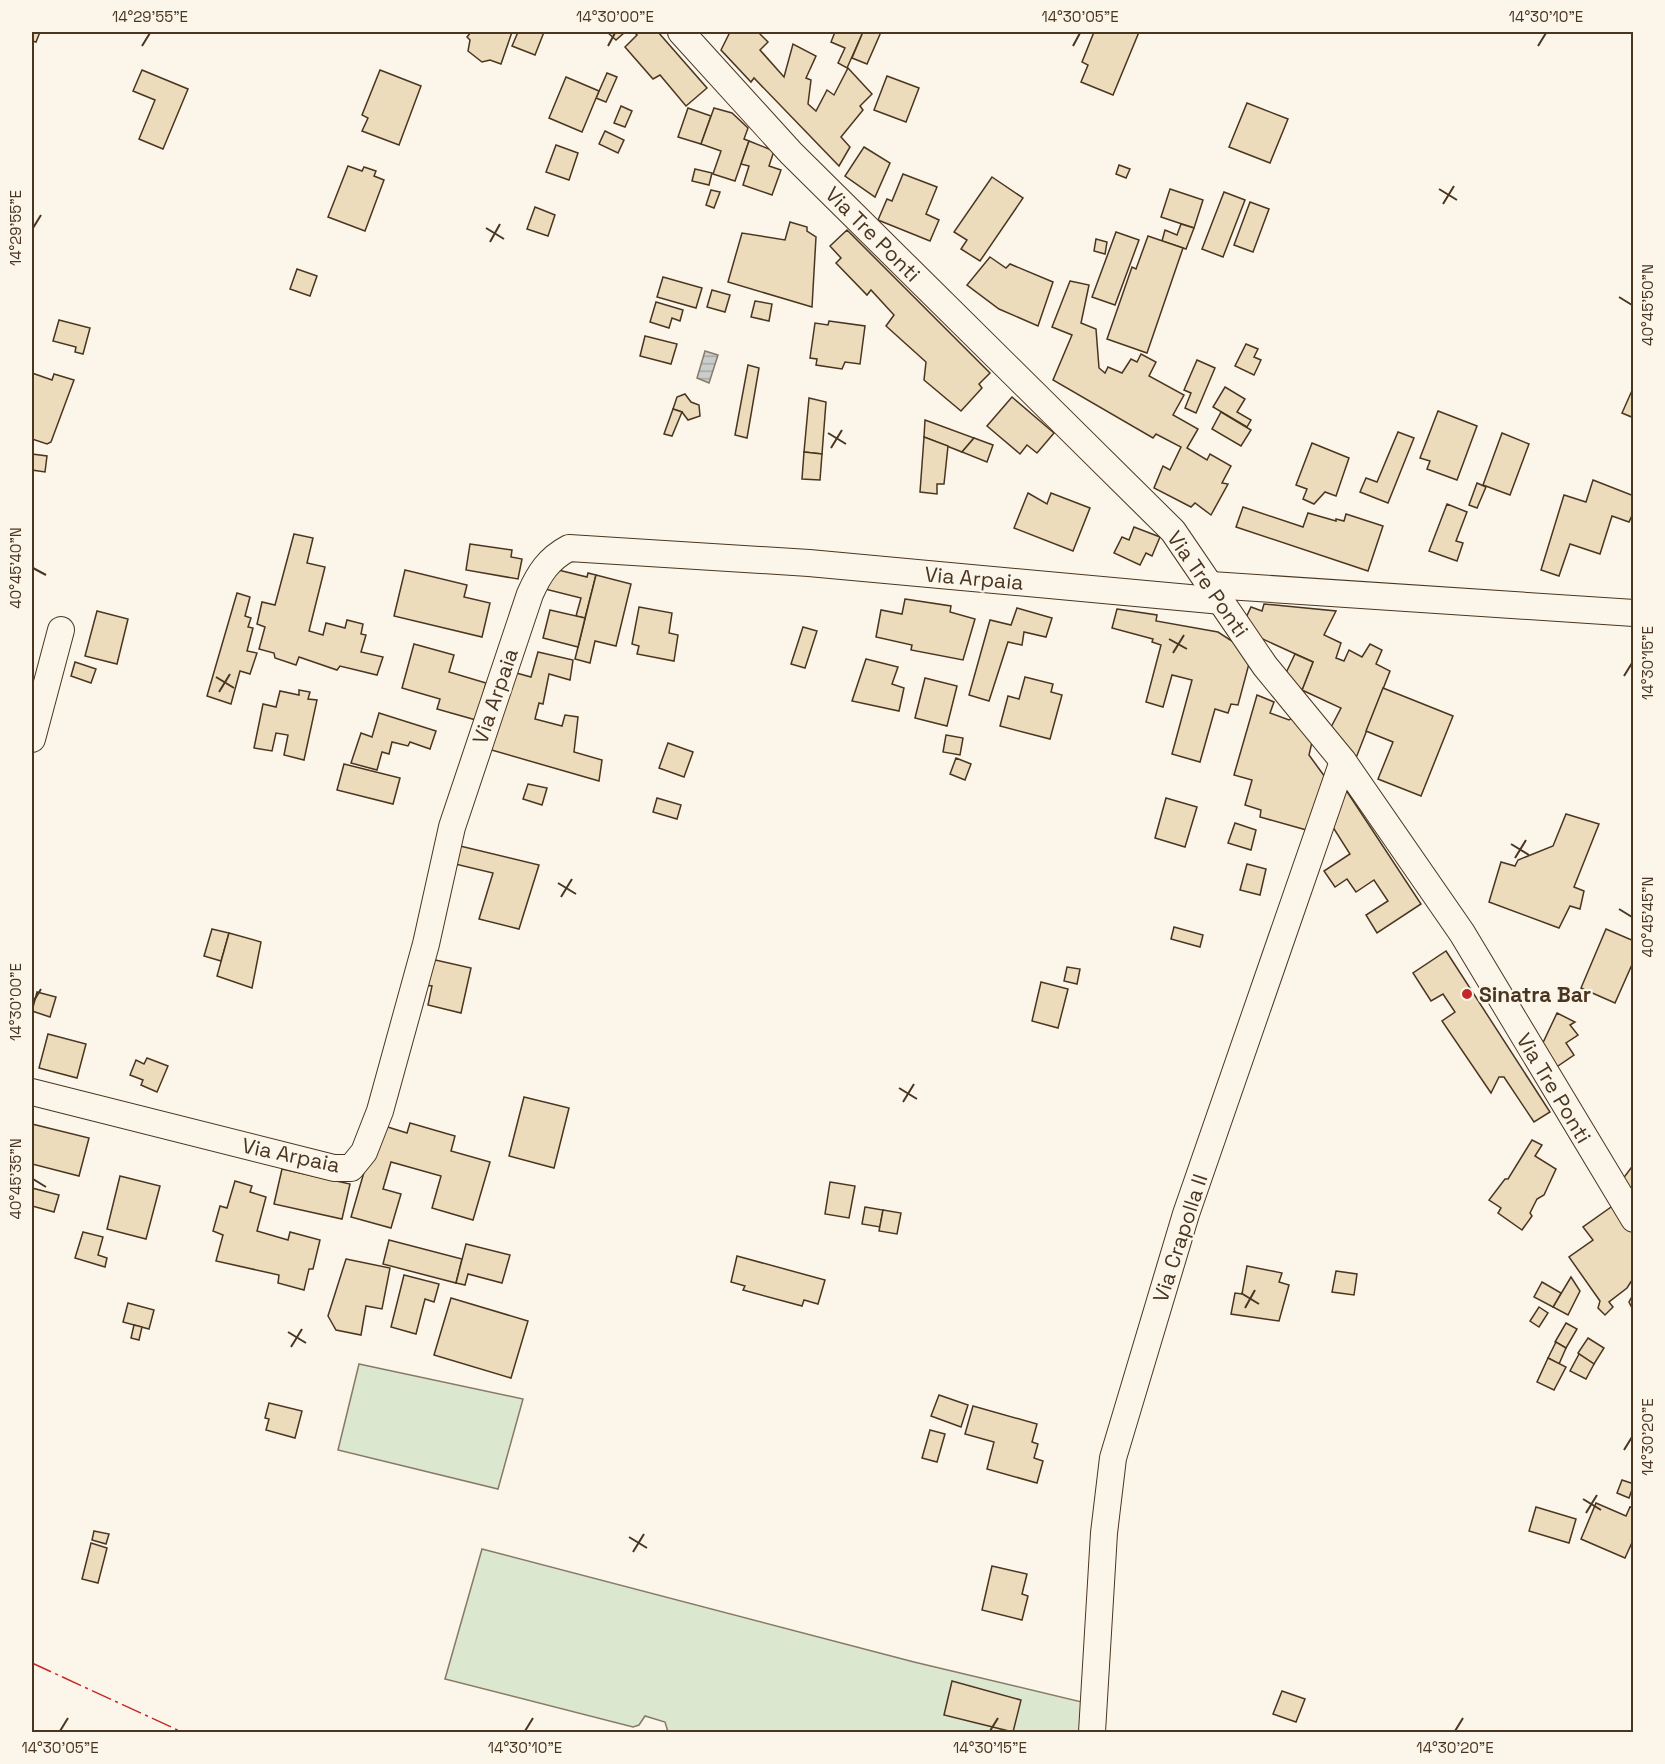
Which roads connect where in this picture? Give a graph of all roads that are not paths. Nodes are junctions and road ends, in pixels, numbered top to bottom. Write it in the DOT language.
graph roads {
  1 [pos="681,32"];
  2 [pos="1216,593"];
  3 [pos="1634,613"];
  4 [pos="61,630"];
  5 [pos="32,739"];
  6 [pos="1343,760"];
  7 [pos="32,1092"];
  8 [pos="1634,1219"];
  9 [pos="1092,1732"];
  1 -- 2 [label="street, Via Tre Ponti"];
  2 -- 3 [label="street"];
  2 -- 6 [label="street, Via Tre Ponti"];
  2 -- 7 [label="street, Via Arpaia"];
  4 -- 5 [label="street"];
  6 -- 8 [label="street, Via Tre Ponti"];
  6 -- 9 [label="street, Via Crapolla II"];
}
